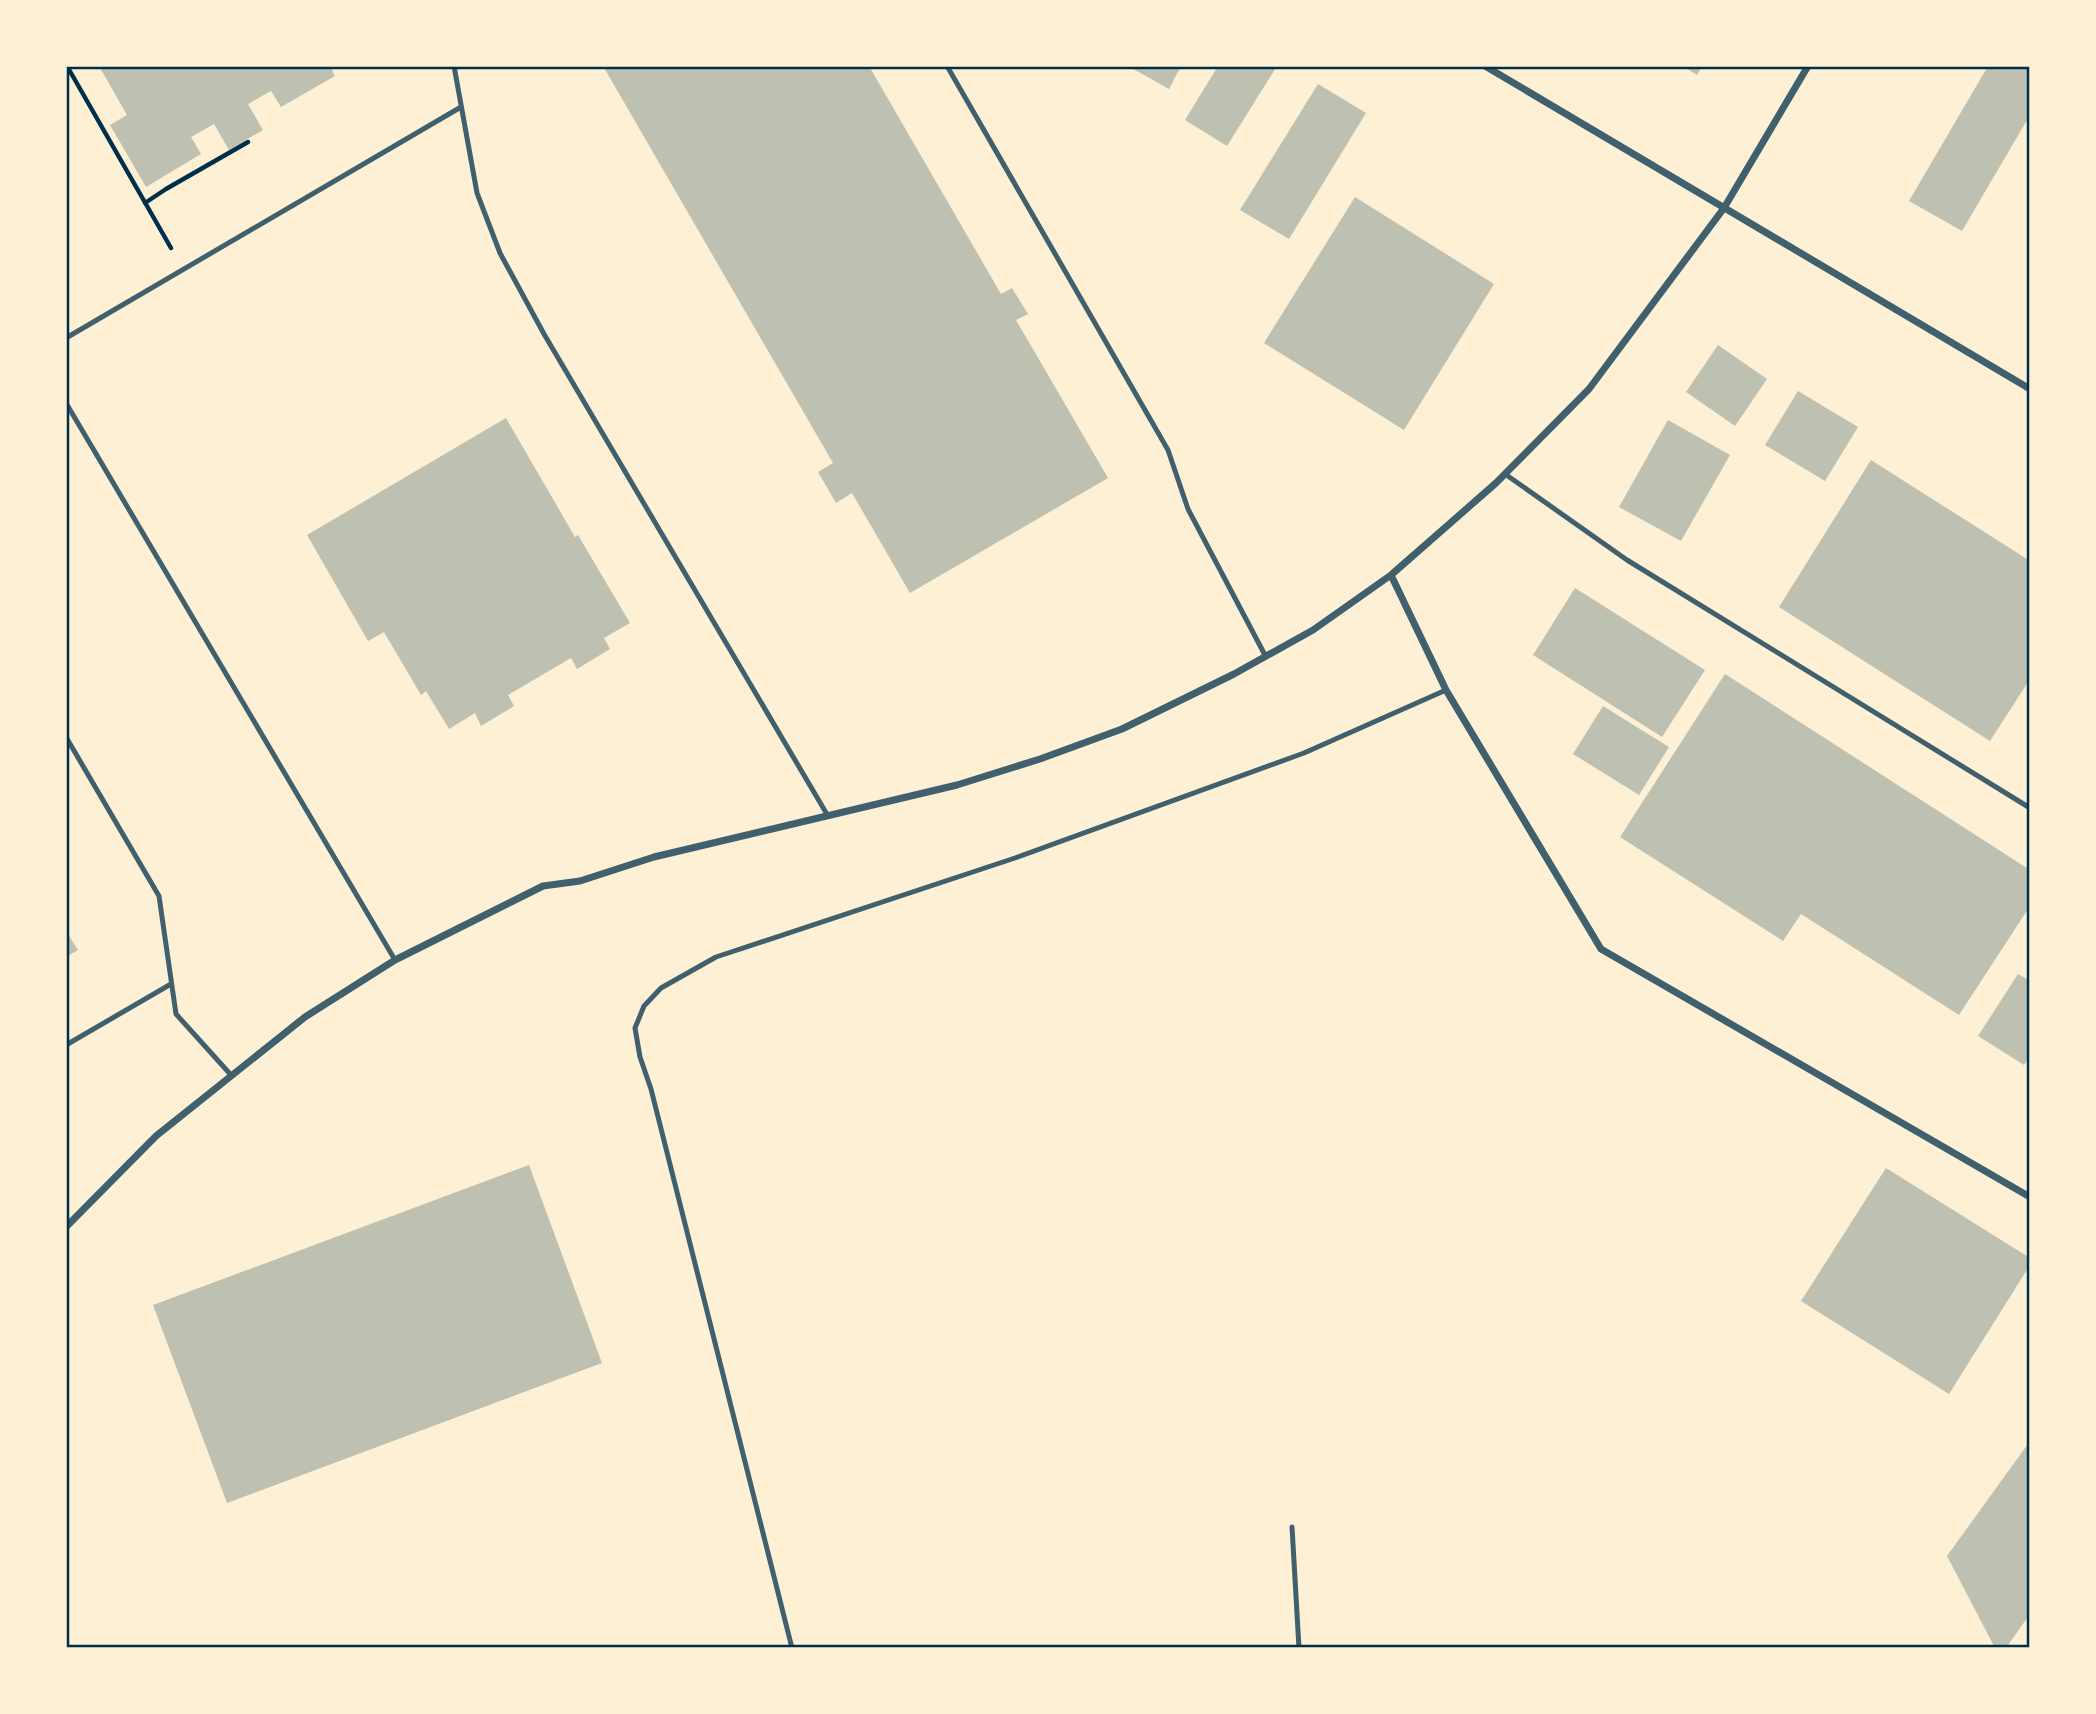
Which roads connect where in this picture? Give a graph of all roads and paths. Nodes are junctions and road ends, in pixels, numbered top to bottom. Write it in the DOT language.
graph roads {
  1 [pos="67,66"];
  2 [pos="454,66"];
  3 [pos="947,66"];
  4 [pos="1485,66"];
  5 [pos="1808,66"];
  6 [pos="461,107"];
  7 [pos="248,142"];
  8 [pos="145,203"];
  9 [pos="1724,208"];
  10 [pos="183,270"];
  11 [pos="66,338"];
  12 [pos="2029,389"];
  13 [pos="66,403"];
  14 [pos="1504,474"];
  15 [pos="1391,575"];
  16 [pos="1266,657"];
  17 [pos="1446,690"];
  18 [pos="66,737"];
  19 [pos="2029,808"];
  20 [pos="828,816"];
  21 [pos="395,960"];
  22 [pos="171,984"];
  23 [pos="66,1045"];
  24 [pos="231,1075"];
  25 [pos="2029,1197"];
  26 [pos="66,1227"];
  27 [pos="1292,1527"];
  28 [pos="792,1647"];
  29 [pos="1299,1647"];
  1 -- 8 [label="path"];
  2 -- 6 [label="lane"];
  3 -- 16 [label="lane"];
  4 -- 9 [label="street"];
  5 -- 9 [label="street"];
  6 -- 10 [label="lane"];
  6 -- 20 [label="lane"];
  7 -- 8 [label="path"];
  8 -- 10 [label="path"];
  9 -- 12 [label="street"];
  9 -- 14 [label="street"];
  10 -- 11 [label="lane"];
  13 -- 21 [label="lane"];
  14 -- 15 [label="street"];
  14 -- 19 [label="lane"];
  15 -- 16 [label="street"];
  15 -- 17 [label="street"];
  16 -- 20 [label="street"];
  17 -- 25 [label="street"];
  17 -- 28 [label="lane"];
  18 -- 22 [label="lane"];
  20 -- 21 [label="street"];
  21 -- 24 [label="street"];
  22 -- 23 [label="lane"];
  22 -- 24 [label="lane"];
  24 -- 26 [label="street"];
  27 -- 29 [label="lane"];
}
